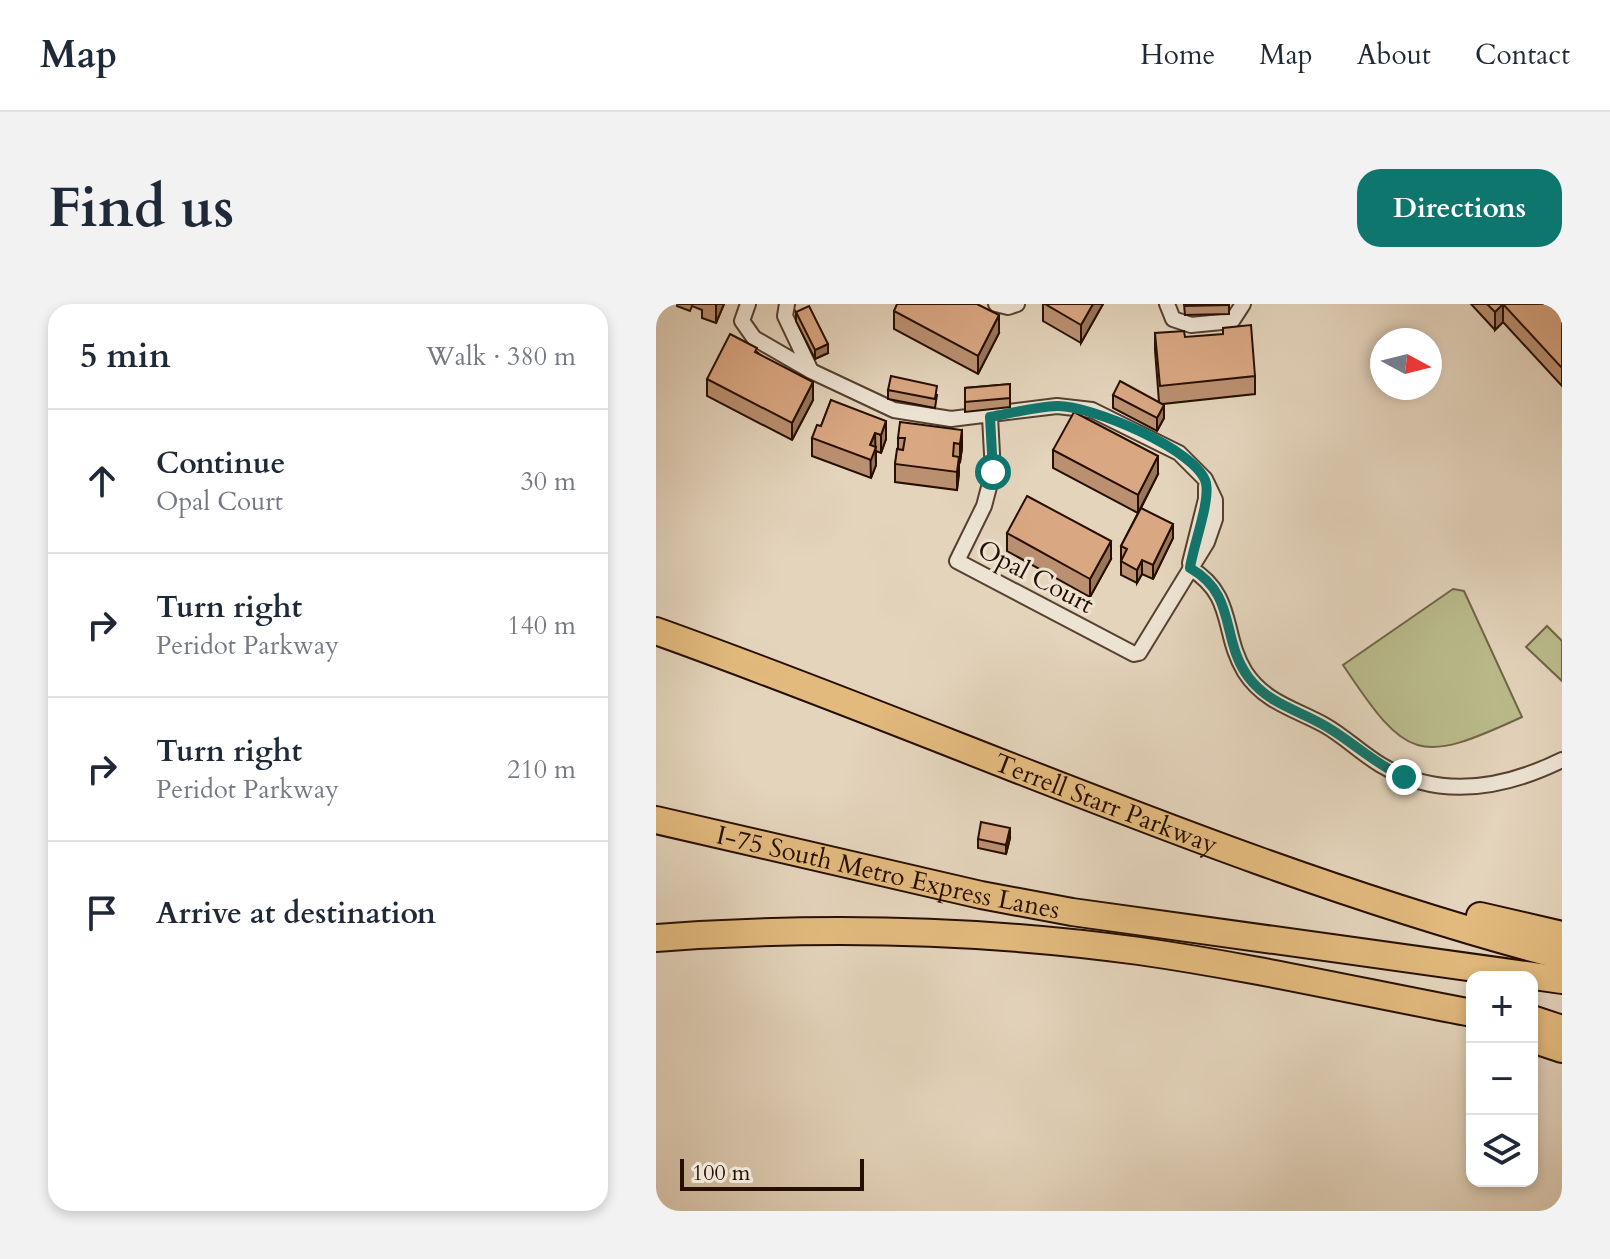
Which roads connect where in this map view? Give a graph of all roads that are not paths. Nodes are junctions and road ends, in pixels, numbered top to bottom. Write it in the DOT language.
graph roads {
  1 [pos="748,304"];
  2 [pos="787,304"];
  3 [pos="996,304"];
  4 [pos="1017,304"];
  5 [pos="1167,304"];
  6 [pos="1243,304"];
  7 [pos="811,371"];
  8 [pos="990,417"];
  9 [pos="1190,568"];
  10 [pos="656,631"];
  11 [pos="1562,760"];
  12 [pos="656,820"];
  13 [pos="1274,867"];
  14 [pos="1121,920"];
  15 [pos="1562,935"];
  16 [pos="656,938"];
  17 [pos="1562,956"];
  18 [pos="1562,980"];
  19 [pos="1466,999"];
  20 [pos="1407,1001"];
  21 [pos="1466,1012"];
  22 [pos="1466,1019"];
  23 [pos="1538,1023"];
  24 [pos="1562,1029"];
  25 [pos="1538,1041"];
  26 [pos="1562,1049"];
  1 -- 7 [label="street"];
  2 -- 7 [label="street"];
  3 -- 4 [label="street"];
  5 -- 6 [label="street"];
  7 -- 8 [label="street"];
  8 -- 9 [label="street, Opal Court"];
  8 -- 9 [label="street, Opal Court"];
  9 -- 11 [label="street"];
  10 -- 13 [label="highway, Terrell Starr Parkway"];
  12 -- 14 [label="highway, I-75 South Metro Express Lanes"];
  13 -- 15 [label="highway"];
  13 -- 17 [label="highway, Terrell Starr Parkway"];
  14 -- 18 [label="highway"];
  14 -- 19 [label="highway"];
  16 -- 20 [label="highway"];
  20 -- 21 [label="highway"];
  20 -- 22 [label="highway"];
  23 -- 24 [label="highway"];
  25 -- 26 [label="highway"];
}
